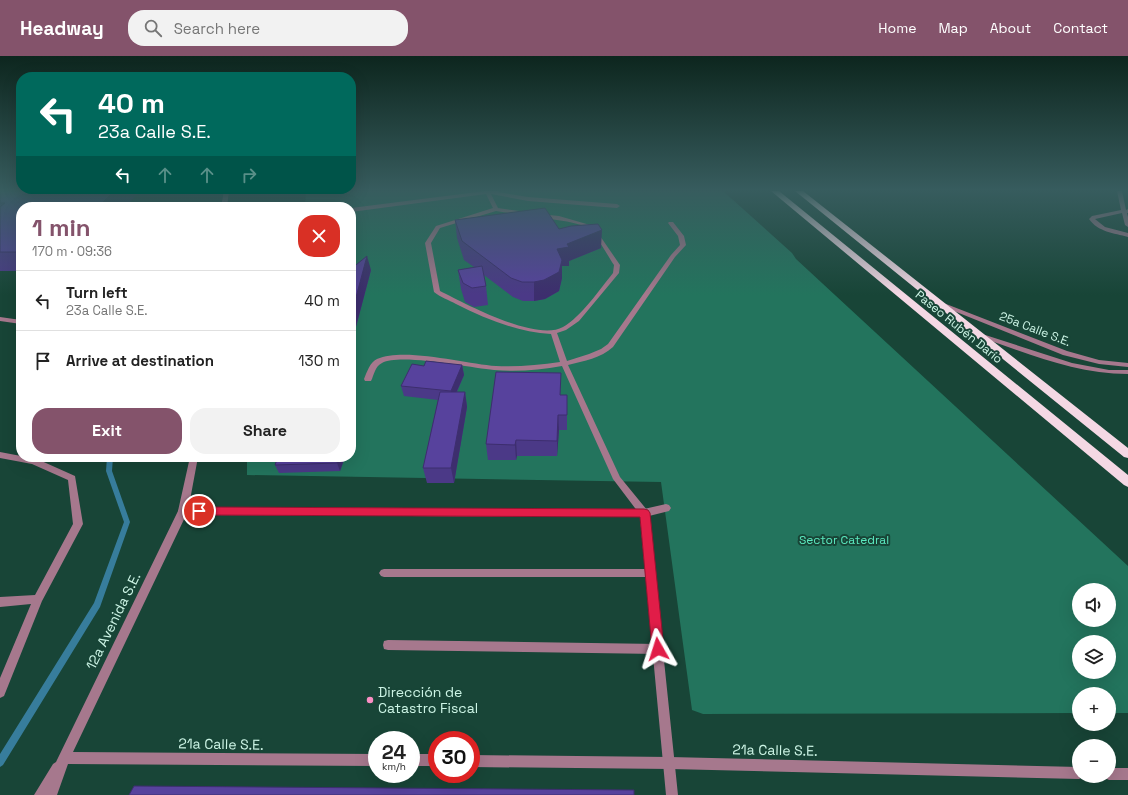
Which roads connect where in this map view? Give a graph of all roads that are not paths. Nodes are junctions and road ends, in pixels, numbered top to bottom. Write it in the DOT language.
graph roads {
  1 [pos="443,225"];
  2 [pos="586,225"];
  3 [pos="673,225"];
  4 [pos="816,225"];
  5 [pos="841,225"];
  6 [pos="1100,225"];
  7 [pos="1104,228"];
  8 [pos="1128,229"];
  9 [pos="1128,235"];
  10 [pos="938,303"];
  11 [pos="0,319"];
  12 [pos="16,321"];
  13 [pos="553,331"];
  14 [pos="980,334"];
  15 [pos="564,363"];
  16 [pos="1128,365"];
  17 [pos="1128,372"];
  18 [pos="368,379"];
  19 [pos="1128,454"];
  20 [pos="0,455"];
  21 [pos="16,458"];
  22 [pos="36,462"];
  23 [pos="193,462"];
  24 [pos="1128,482"];
  25 [pos="666,508"];
  26 [pos="183,511"];
  27 [pos="644,513"];
  28 [pos="384,573"];
  29 [pos="650,573"];
  30 [pos="38,599"];
  31 [pos="0,602"];
  32 [pos="388,645"];
  33 [pos="658,649"];
  34 [pos="0,692"];
  35 [pos="64,758"];
  36 [pos="368,760"];
  37 [pos="480,761"];
  38 [pos="670,762"];
  39 [pos="1072,773"];
  40 [pos="1116,774"];
  41 [pos="1128,774"];
  42 [pos="40,795"];
  43 [pos="51,795"];
  44 [pos="672,795"];
  1 -- 13 [label="street"];
  2 -- 13 [label="street"];
  3 -- 15 [label="street"];
  4 -- 24 [label="highway, Paseo Rubén Darío"];
  5 -- 10 [label="highway, Paseo Rubén Darío"];
  6 -- 7 [label="street"];
  7 -- 8 [label="street"];
  7 -- 9 [label="street"];
  10 -- 14 [label="highway, Paseo Rubén Darío"];
  10 -- 16 [label="street, 25a Calle S.E."];
  11 -- 12 [label="street"];
  13 -- 15 [label="street"];
  14 -- 17 [label="street, 25a Calle S.E."];
  14 -- 19 [label="highway, Paseo Rubén Darío"];
  15 -- 18 [label="street"];
  15 -- 27 [label="street"];
  20 -- 21 [label="street"];
  22 -- 30 [label="street"];
  23 -- 26 [label="street, 12a Avenida S.E."];
  25 -- 27 [label="street"];
  26 -- 27 [label="street"];
  26 -- 35 [label="street, 12a Avenida S.E."];
  27 -- 29 [label="street"];
  28 -- 29 [label="street"];
  29 -- 33 [label="street"];
  30 -- 31 [label="street"];
  30 -- 34 [label="street"];
  32 -- 33 [label="street"];
  33 -- 38 [label="street"];
  35 -- 36 [label="street, 21a Calle S.E."];
  35 -- 42 [label="street"];
  35 -- 43 [label="street, 12a Avenida S.E."];
  37 -- 38 [label="street, 21a Calle S.E."];
  38 -- 39 [label="street, 21a Calle S.E."];
  38 -- 44 [label="street"];
  40 -- 41 [label="street"];
}
